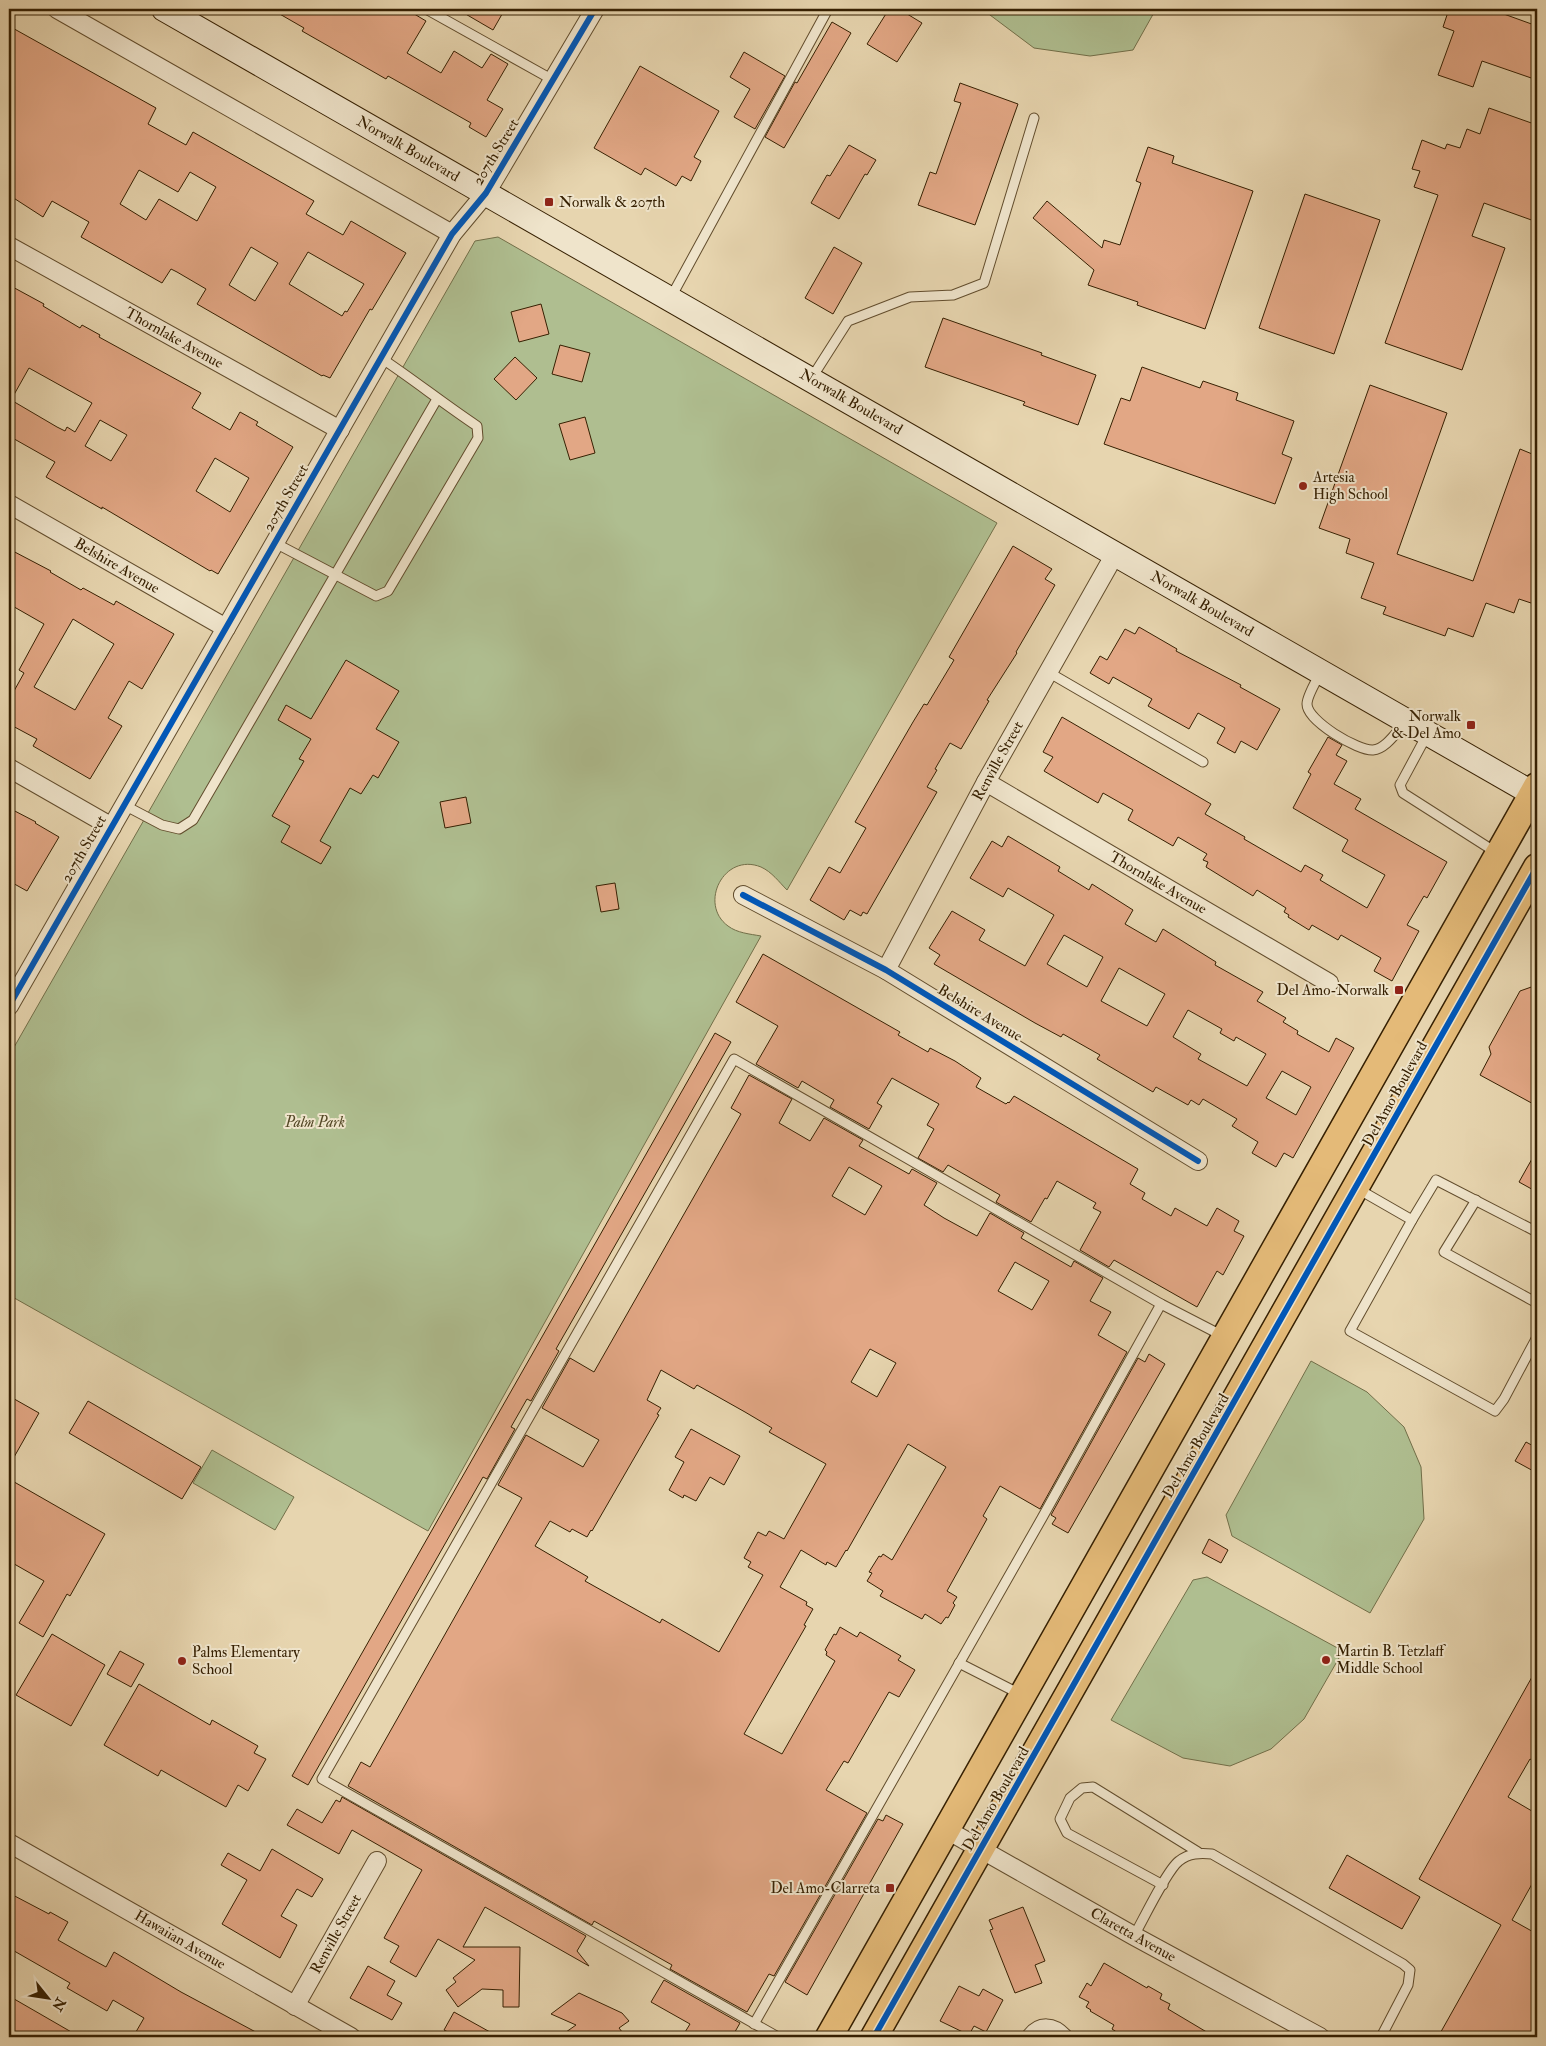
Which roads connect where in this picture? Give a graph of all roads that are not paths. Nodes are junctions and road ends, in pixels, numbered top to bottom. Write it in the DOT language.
graph roads {
  1 [pos="57,9"];
  2 [pos="164,9"];
  3 [pos="426,9"];
  4 [pos="595,9"];
  5 [pos="828,9"];
  6 [pos="553,80"];
  7 [pos="1034,118"];
  8 [pos="486,193"];
  9 [pos="452,234"];
  10 [pos="9,246"];
  11 [pos="670,299"];
  12 [pos="381,358"];
  13 [pos="811,380"];
  14 [pos="437,399"];
  15 [pos="340,430"];
  16 [pos="9,504"];
  17 [pos="275,543"];
  18 [pos="1115,554"];
  19 [pos="334,574"];
  20 [pos="226,628"];
  21 [pos="1048,672"];
  22 [pos="1321,672"];
  23 [pos="1407,721"];
  24 [pos="1428,733"];
  25 [pos="1203,762"];
  26 [pos="9,768"];
  27 [pos="986,782"];
  28 [pos="1536,792"];
  29 [pos="124,805"];
  30 [pos="112,827"];
  31 [pos="1498,854"];
  32 [pos="1537,867"];
  33 [pos="743,896"];
  34 [pos="886,970"];
  35 [pos="1329,983"];
  36 [pos="9,1006"];
  37 [pos="1198,1161"];
  38 [pos="1356,1188"];
  39 [pos="1476,1200"];
  40 [pos="1412,1220"];
  41 [pos="1537,1232"];
  42 [pos="1161,1304"];
  43 [pos="1537,1304"];
  44 [pos="1537,1337"];
  45 [pos="1225,1338"];
  46 [pos="1260,1357"];
  47 [pos="959,1663"];
  48 [pos="1023,1695"];
  49 [pos="947,1830"];
  50 [pos="9,1843"];
  51 [pos="981,1849"];
  52 [pos="1198,1852"];
  53 [pos="377,1861"];
  54 [pos="1163,1885"];
  55 [pos="1134,1936"];
  56 [pos="295,2006"];
  57 [pos="754,2024"];
  58 [pos="351,2037"];
  59 [pos="778,2037"];
  60 [pos="829,2037"];
  61 [pos="874,2037"];
  62 [pos="1031,2037"];
  63 [pos="1063,2037"];
  64 [pos="1320,2037"];
  65 [pos="1380,2037"];
  1 -- 9 [label="street"];
  2 -- 8 [label="main road, Norwalk Boulevard"];
  3 -- 6 [label="lane"];
  4 -- 6 [label="street, 207th Street"];
  5 -- 11 [label="lane"];
  6 -- 8 [label="street, 207th Street"];
  7 -- 13 [label="lane"];
  8 -- 9 [label="street, 207th Street"];
  8 -- 11 [label="main road, Norwalk Boulevard"];
  9 -- 12 [label="street, 207th Street"];
  10 -- 15 [label="street, Thornlake Avenue"];
  11 -- 13 [label="main road, Norwalk Boulevard"];
  12 -- 14 [label="lane"];
  12 -- 15 [label="street, 207th Street"];
  13 -- 18 [label="main road, Norwalk Boulevard"];
  14 -- 19 [label="lane"];
  14 -- 19 [label="lane"];
  15 -- 17 [label="street, 207th Street"];
  16 -- 20 [label="street, Belshire Avenue"];
  17 -- 19 [label="lane"];
  17 -- 20 [label="street, 207th Street"];
  18 -- 21 [label="street, Renville Street"];
  18 -- 22 [label="main road, Norwalk Boulevard"];
  19 -- 29 [label="lane"];
  20 -- 29 [label="street, 207th Street"];
  21 -- 25 [label="lane"];
  21 -- 27 [label="street, Renville Street"];
  22 -- 23 [label="main road, Norwalk Boulevard"];
  22 -- 23 [label="lane"];
  23 -- 24 [label="main road, Norwalk Boulevard"];
  24 -- 28 [label="main road, Norwalk Boulevard"];
  24 -- 31 [label="lane"];
  26 -- 30 [label="street"];
  27 -- 34 [label="street, Renville Street"];
  27 -- 35 [label="street, Thornlake Avenue"];
  28 -- 31 [label="main road, Del Amo Boulevard"];
  29 -- 30 [label="street, 207th Street"];
  30 -- 36 [label="street, 207th Street"];
  31 -- 45 [label="main road, Del Amo Boulevard"];
  32 -- 38 [label="main road, Del Amo Boulevard"];
  33 -- 34 [label="street, Belshire Avenue"];
  34 -- 37 [label="street, Belshire Avenue"];
  38 -- 40 [label="lane"];
  38 -- 46 [label="main road, Del Amo Boulevard"];
  39 -- 40 [label="lane"];
  39 -- 41 [label="lane"];
  39 -- 43 [label="lane"];
  40 -- 44 [label="lane"];
  42 -- 45 [label="lane"];
  42 -- 47 [label="lane"];
  42 -- 57 [label="lane"];
  45 -- 46 [label="main road"];
  45 -- 48 [label="main road, Del Amo Boulevard"];
  46 -- 51 [label="main road, Del Amo Boulevard"];
  47 -- 48 [label="lane"];
  47 -- 57 [label="lane"];
  48 -- 49 [label="main road, Del Amo Boulevard"];
  49 -- 51 [label="street, Claretta Avenue"];
  49 -- 60 [label="main road, Del Amo Boulevard"];
  50 -- 56 [label="street, Hawaiian Avenue"];
  51 -- 55 [label="street, Claretta Avenue"];
  51 -- 61 [label="main road, Del Amo Boulevard"];
  52 -- 54 [label="lane"];
  52 -- 54 [label="lane"];
  52 -- 65 [label="lane"];
  53 -- 56 [label="street, Renville Street"];
  54 -- 55 [label="lane"];
  55 -- 64 [label="street, Claretta Avenue"];
  56 -- 58 [label="street, Hawaiian Avenue"];
  57 -- 59 [label="lane"];
  62 -- 63 [label="street"];
}
